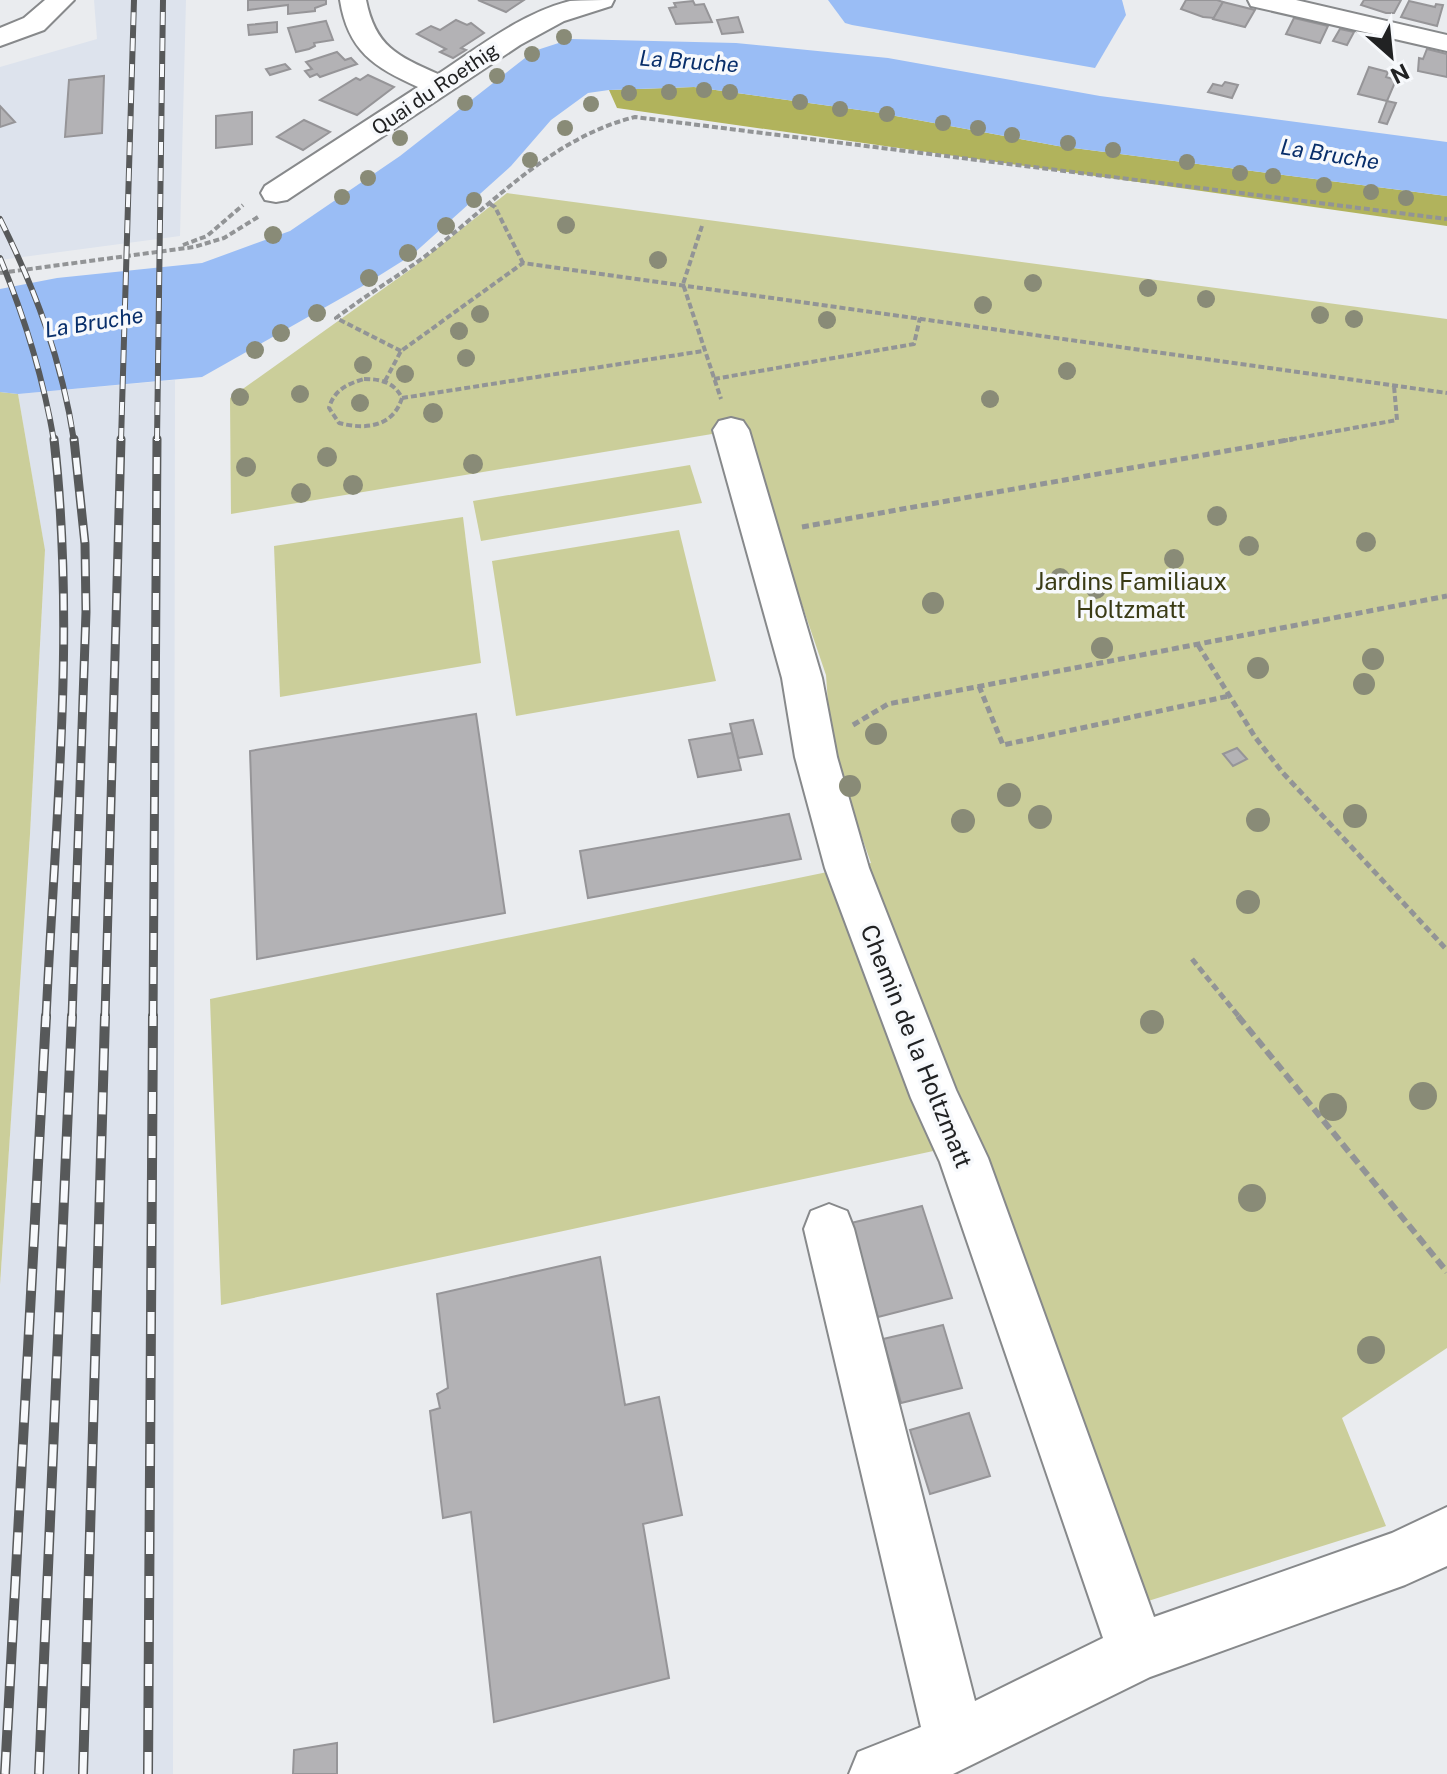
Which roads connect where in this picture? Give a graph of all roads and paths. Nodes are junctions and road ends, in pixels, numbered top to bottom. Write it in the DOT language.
graph roads {
  1 [pos="61,0"];
  2 [pos="353,0"];
  3 [pos="1261,0"];
  4 [pos="583,2"];
  5 [pos="0,38"];
  6 [pos="1447,43"];
  7 [pos="441,86"];
  8 [pos="276,193"];
  9 [pos="490,204"];
  10 [pos="1447,219"];
  11 [pos="702,226"];
  12 [pos="166,250"];
  13 [pos="523,263"];
  14 [pos="0,273"];
  15 [pos="683,284"];
  16 [pos="920,318"];
  17 [pos="401,351"];
  18 [pos="703,351"];
  19 [pos="714,379"];
  20 [pos="385,381"];
  21 [pos="1394,386"];
  22 [pos="1447,393"];
  23 [pos="402,398"];
  24 [pos="731,430"];
  25 [pos="761,535"];
  26 [pos="1447,596"];
  27 [pos="1198,644"];
  28 [pos="979,686"];
  29 [pos="1230,696"];
  30 [pos="816,757"];
  31 [pos="1447,950"];
  32 [pos="1192,959"];
  33 [pos="829,1229"];
  34 [pos="1447,1272"];
  35 [pos="1426,1546"];
  36 [pos="1137,1652"];
  37 [pos="955,1743"];
  38 [pos="880,1774"];
  1 -- 5 [label="street"];
  2 -- 7 [label="street"];
  3 -- 6 [label="street"];
  4 -- 7 [label="street, Quai du Roethig"];
  7 -- 8 [label="street, Quai du Roethig"];
  8 -- 12 [label="path"];
  8 -- 12 [label="path"];
  9 -- 10 [label="path"];
  9 -- 13 [label="path"];
  9 -- 17 [label="path"];
  11 -- 15 [label="path"];
  12 -- 14 [label="path"];
  13 -- 15 [label="path"];
  13 -- 17 [label="path"];
  15 -- 16 [label="path"];
  15 -- 18 [label="path"];
  16 -- 19 [label="path"];
  16 -- 21 [label="path"];
  17 -- 20 [label="path"];
  18 -- 19 [label="path"];
  18 -- 23 [label="path"];
  19 -- 24 [label="path"];
  20 -- 23 [label="path"];
  20 -- 23 [label="path"];
  21 -- 22 [label="path"];
  21 -- 25 [label="path"];
  24 -- 25 [label="street, Chemin de la Holtzmatt"];
  25 -- 30 [label="street, Chemin de la Holtzmatt"];
  26 -- 27 [label="path"];
  27 -- 28 [label="path"];
  27 -- 29 [label="path"];
  28 -- 29 [label="path"];
  28 -- 30 [label="path"];
  29 -- 31 [label="path"];
  30 -- 36 [label="street, Chemin de la Holtzmatt"];
  32 -- 34 [label="path"];
  33 -- 37 [label="street"];
  35 -- 36 [label="street"];
  36 -- 37 [label="street"];
  37 -- 38 [label="street"];
}
